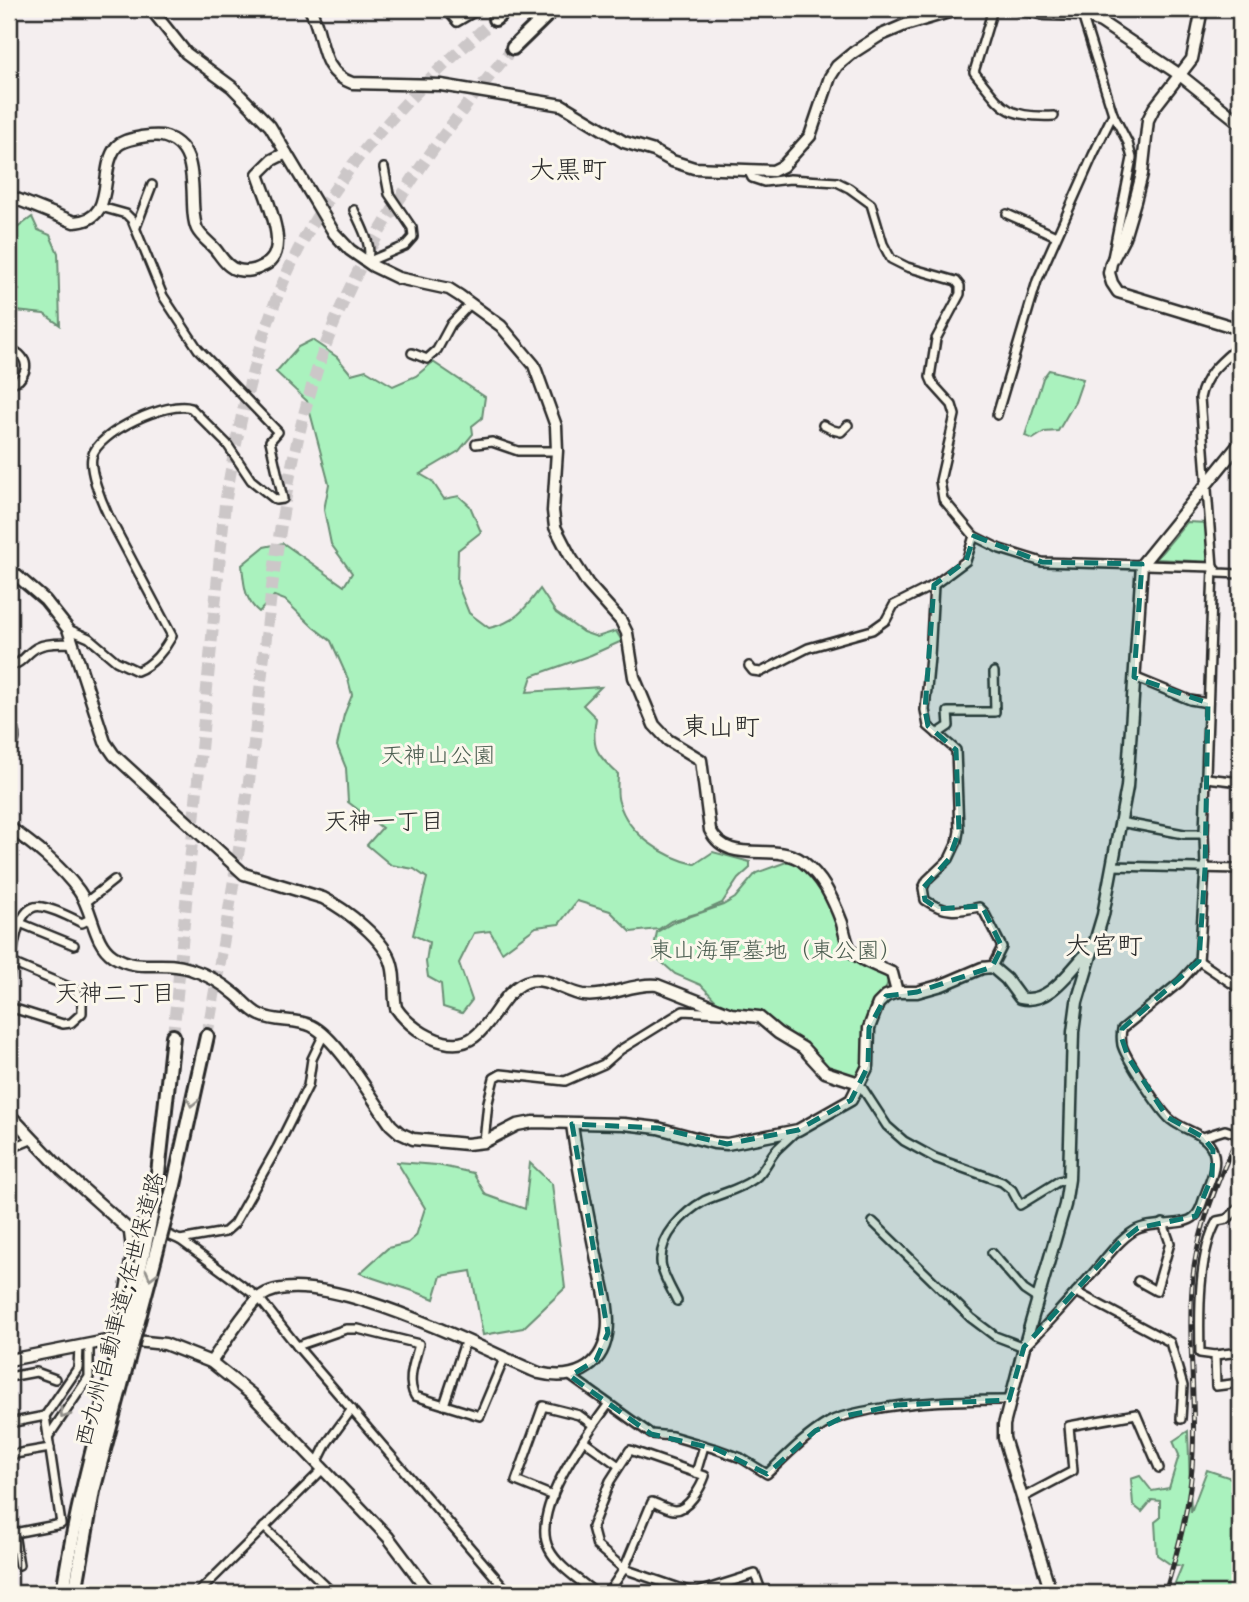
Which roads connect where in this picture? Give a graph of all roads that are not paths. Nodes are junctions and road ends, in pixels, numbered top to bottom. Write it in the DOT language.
graph roads {
  1 [pos="151,9"];
  2 [pos="310,9"];
  3 [pos="446,9"];
  4 [pos="479,9"];
  5 [pos="507,9"];
  6 [pos="553,9"];
  7 [pos="959,9"];
  8 [pos="993,9"];
  9 [pos="1019,9"];
  10 [pos="1202,9"];
  11 [pos="1066,12"];
  12 [pos="1082,15"];
  13 [pos="495,19"];
  14 [pos="513,48"];
  15 [pos="1180,75"];
  16 [pos="1114,114"];
  17 [pos="1054,116"];
  18 [pos="1240,123"];
  19 [pos="286,153"];
  20 [pos="384,169"];
  21 [pos="749,172"];
  22 [pos="152,185"];
  23 [pos="9,196"];
  24 [pos="101,207"];
  25 [pos="354,210"];
  26 [pos="1007,214"];
  27 [pos="136,227"];
  28 [pos="1056,236"];
  29 [pos="366,262"];
  30 [pos="1111,262"];
  31 [pos="471,303"];
  32 [pos="1240,329"];
  33 [pos="1240,345"];
  34 [pos="9,348"];
  35 [pos="412,353"];
  36 [pos="9,384"];
  37 [pos="997,415"];
  38 [pos="823,425"];
  39 [pos="848,425"];
  40 [pos="1240,443"];
  41 [pos="476,444"];
  42 [pos="556,451"];
  43 [pos="1208,482"];
  44 [pos="974,536"];
  45 [pos="1142,564"];
  46 [pos="1213,567"];
  47 [pos="9,569"];
  48 [pos="1240,574"];
  49 [pos="933,585"];
  50 [pos="68,629"];
  51 [pos="73,643"];
  52 [pos="9,665"];
  53 [pos="749,666"];
  54 [pos="994,672"];
  55 [pos="1134,677"];
  56 [pos="1208,702"];
  57 [pos="9,723"];
  58 [pos="937,734"];
  59 [pos="9,756"];
  60 [pos="1207,778"];
  61 [pos="1240,782"];
  62 [pos="1119,822"];
  63 [pos="9,827"];
  64 [pos="1204,834"];
  65 [pos="1112,866"];
  66 [pos="1205,869"];
  67 [pos="1240,869"];
  68 [pos="114,880"];
  69 [pos="85,903"];
  70 [pos="92,918"];
  71 [pos="20,923"];
  72 [pos="1097,944"];
  73 [pos="74,945"];
  74 [pos="1199,961"];
  75 [pos="12,963"];
  76 [pos="992,967"];
  77 [pos="9,979"];
  78 [pos="1240,989"];
  79 [pos="897,992"];
  80 [pos="9,1004"];
  81 [pos="731,1014"];
  82 [pos="324,1034"];
  83 [pos="173,1036"];
  84 [pos="207,1036"];
  85 [pos="859,1083"];
  86 [pos="9,1114"];
  87 [pos="572,1124"];
  88 [pos="798,1130"];
  89 [pos="1240,1135"];
  90 [pos="1203,1137"];
  91 [pos="31,1140"];
  92 [pos="484,1142"];
  93 [pos="12,1147"];
  94 [pos="9,1161"];
  95 [pos="1069,1179"];
  96 [pos="1240,1207"];
  97 [pos="873,1222"];
  98 [pos="1163,1223"];
  99 [pos="128,1229"];
  100 [pos="180,1240"];
  101 [pos="992,1253"];
  102 [pos="1138,1281"];
  103 [pos="1076,1292"];
  104 [pos="259,1298"];
  105 [pos="1039,1300"];
  106 [pos="677,1301"];
  107 [pos="116,1339"];
  108 [pos="465,1342"];
  109 [pos="84,1345"];
  110 [pos="297,1346"];
  111 [pos="1024,1347"];
  112 [pos="1240,1352"];
  113 [pos="1215,1355"];
  114 [pos="504,1359"];
  115 [pos="9,1360"];
  116 [pos="211,1362"];
  117 [pos="9,1377"];
  118 [pos="570,1377"];
  119 [pos="55,1378"];
  120 [pos="1240,1383"];
  121 [pos="1009,1399"];
  122 [pos="444,1405"];
  123 [pos="608,1405"];
  124 [pos="352,1409"];
  125 [pos="45,1416"];
  126 [pos="1181,1419"];
  127 [pos="9,1423"];
  128 [pos="593,1425"];
  129 [pos="48,1438"];
  130 [pos="583,1440"];
  131 [pos="704,1446"];
  132 [pos="50,1448"];
  133 [pos="9,1455"];
  134 [pos="320,1466"];
  135 [pos="620,1466"];
  136 [pos="1159,1468"];
  137 [pos="695,1473"];
  138 [pos="554,1496"];
  139 [pos="1022,1498"];
  140 [pos="264,1527"];
  141 [pos="10,1533"];
  142 [pos="19,1565"];
  143 [pos="624,1569"];
  144 [pos="201,1592"];
  145 [pos="63,1593"];
  146 [pos="73,1593"];
  147 [pos="333,1593"];
  148 [pos="430,1593"];
  149 [pos="509,1593"];
  150 [pos="595,1593"];
  151 [pos="608,1593"];
  152 [pos="762,1593"];
  153 [pos="1051,1593"];
  1 -- 19 [label="street"];
  2 -- 21 [label="street"];
  3 -- 4 [label="street"];
  5 -- 13 [label="highway"];
  6 -- 14 [label="highway"];
  7 -- 21 [label="street"];
  8 -- 17 [label="street"];
  9 -- 11 [label="street"];
  10 -- 15 [label="street"];
  11 -- 12 [label="street"];
  12 -- 15 [label="street"];
  12 -- 16 [label="street"];
  15 -- 18 [label="street"];
  15 -- 30 [label="street"];
  16 -- 28 [label="street"];
  16 -- 30 [label="street"];
  19 -- 24 [label="street"];
  19 -- 29 [label="street"];
  20 -- 29 [label="street"];
  21 -- 44 [label="street"];
  22 -- 27 [label="street"];
  23 -- 24 [label="street"];
  24 -- 27 [label="street"];
  25 -- 29 [label="street"];
  26 -- 28 [label="street"];
  27 -- 50 [label="street"];
  28 -- 37 [label="street"];
  29 -- 31 [label="street"];
  30 -- 32 [label="street"];
  31 -- 35 [label="street"];
  31 -- 42 [label="street"];
  33 -- 43 [label="street"];
  34 -- 36 [label="street"];
  38 -- 39 [label="street"];
  40 -- 43 [label="street"];
  41 -- 42 [label="street"];
  42 -- 79 [label="street"];
  43 -- 45 [label="street"];
  43 -- 46 [label="street"];
  44 -- 45 [label="street"];
  44 -- 49 [label="street"];
  45 -- 46 [label="street"];
  45 -- 55 [label="street"];
  46 -- 48 [label="street"];
  46 -- 56 [label="street"];
  47 -- 50 [label="street"];
  49 -- 53 [label="street"];
  49 -- 58 [label="street"];
  50 -- 51 [label="street"];
  51 -- 52 [label="street"];
  51 -- 81 [label="street"];
  54 -- 58 [label="street"];
  55 -- 56 [label="street"];
  55 -- 62 [label="street"];
  56 -- 60 [label="street"];
  57 -- 59 [label="street"];
  58 -- 76 [label="street"];
  60 -- 61 [label="street"];
  60 -- 64 [label="street"];
  62 -- 64 [label="street"];
  62 -- 65 [label="street"];
  63 -- 69 [label="street"];
  64 -- 66 [label="street"];
  65 -- 66 [label="street"];
  65 -- 72 [label="street"];
  66 -- 67 [label="street"];
  66 -- 74 [label="street"];
  68 -- 69 [label="street"];
  69 -- 70 [label="street"];
  70 -- 71 [label="street"];
  70 -- 82 [label="street"];
  71 -- 73 [label="street"];
  71 -- 75 [label="street"];
  72 -- 76 [label="street"];
  72 -- 95 [label="street"];
  74 -- 78 [label="street"];
  74 -- 90 [label="street"];
  75 -- 77 [label="street"];
  75 -- 80 [label="street"];
  76 -- 79 [label="street"];
  79 -- 85 [label="street"];
  81 -- 85 [label="street"];
  81 -- 92 [label="street"];
  82 -- 92 [label="street"];
  82 -- 100 [label="street"];
  83 -- 145 [label="highway, 西九州自動車道;佐世保道路, bridge"];
  84 -- 146 [label="highway, 西九州自動車道;佐世保道路, one-way, bridge"];
  85 -- 88 [label="street"];
  85 -- 95 [label="street"];
  86 -- 91 [label="street"];
  87 -- 88 [label="street"];
  87 -- 92 [label="street"];
  87 -- 118 [label="street"];
  88 -- 106 [label="street"];
  89 -- 90 [label="street"];
  90 -- 98 [label="street"];
  91 -- 93 [label="street"];
  91 -- 99 [label="street"];
  93 -- 94 [label="street"];
  95 -- 105 [label="street"];
  96 -- 113 [label="street"];
  97 -- 111 [label="street"];
  98 -- 102 [label="street"];
  98 -- 103 [label="street"];
  99 -- 100 [label="street"];
  99 -- 107 [label="street"];
  100 -- 104 [label="street"];
  101 -- 105 [label="street"];
  103 -- 111 [label="street"];
  103 -- 126 [label="street"];
  104 -- 108 [label="street"];
  104 -- 110 [label="street"];
  104 -- 116 [label="street"];
  105 -- 111 [label="street"];
  107 -- 109 [label="street"];
  107 -- 116 [label="street"];
  107 -- 146 [label="street"];
  108 -- 114 [label="street"];
  108 -- 122 [label="street"];
  109 -- 115 [label="street"];
  109 -- 125 [label="street"];
  109 -- 129 [label="street, one-way"];
  110 -- 122 [label="street"];
  110 -- 124 [label="street"];
  111 -- 121 [label="street"];
  112 -- 113 [label="street"];
  113 -- 120 [label="street"];
  114 -- 118 [label="street"];
  114 -- 122 [label="street"];
  116 -- 134 [label="street"];
  117 -- 119 [label="street"];
  118 -- 123 [label="street"];
  121 -- 131 [label="street"];
  121 -- 139 [label="street"];
  123 -- 128 [label="street"];
  123 -- 131 [label="street"];
  124 -- 134 [label="street"];
  124 -- 149 [label="street"];
  125 -- 127 [label="street"];
  125 -- 129 [label="street"];
  128 -- 130 [label="street"];
  128 -- 138 [label="street"];
  129 -- 132 [label="street"];
  130 -- 135 [label="street"];
  130 -- 138 [label="street"];
  131 -- 137 [label="street"];
  132 -- 133 [label="street"];
  132 -- 141 [label="street"];
  134 -- 140 [label="street"];
  134 -- 148 [label="street"];
  135 -- 137 [label="street"];
  135 -- 143 [label="street"];
  136 -- 139 [label="street"];
  137 -- 143 [label="street"];
  138 -- 150 [label="street"];
  139 -- 153 [label="street"];
  140 -- 144 [label="street"];
  140 -- 147 [label="street"];
  141 -- 142 [label="street"];
  143 -- 151 [label="street"];
  143 -- 152 [label="street"];
}
